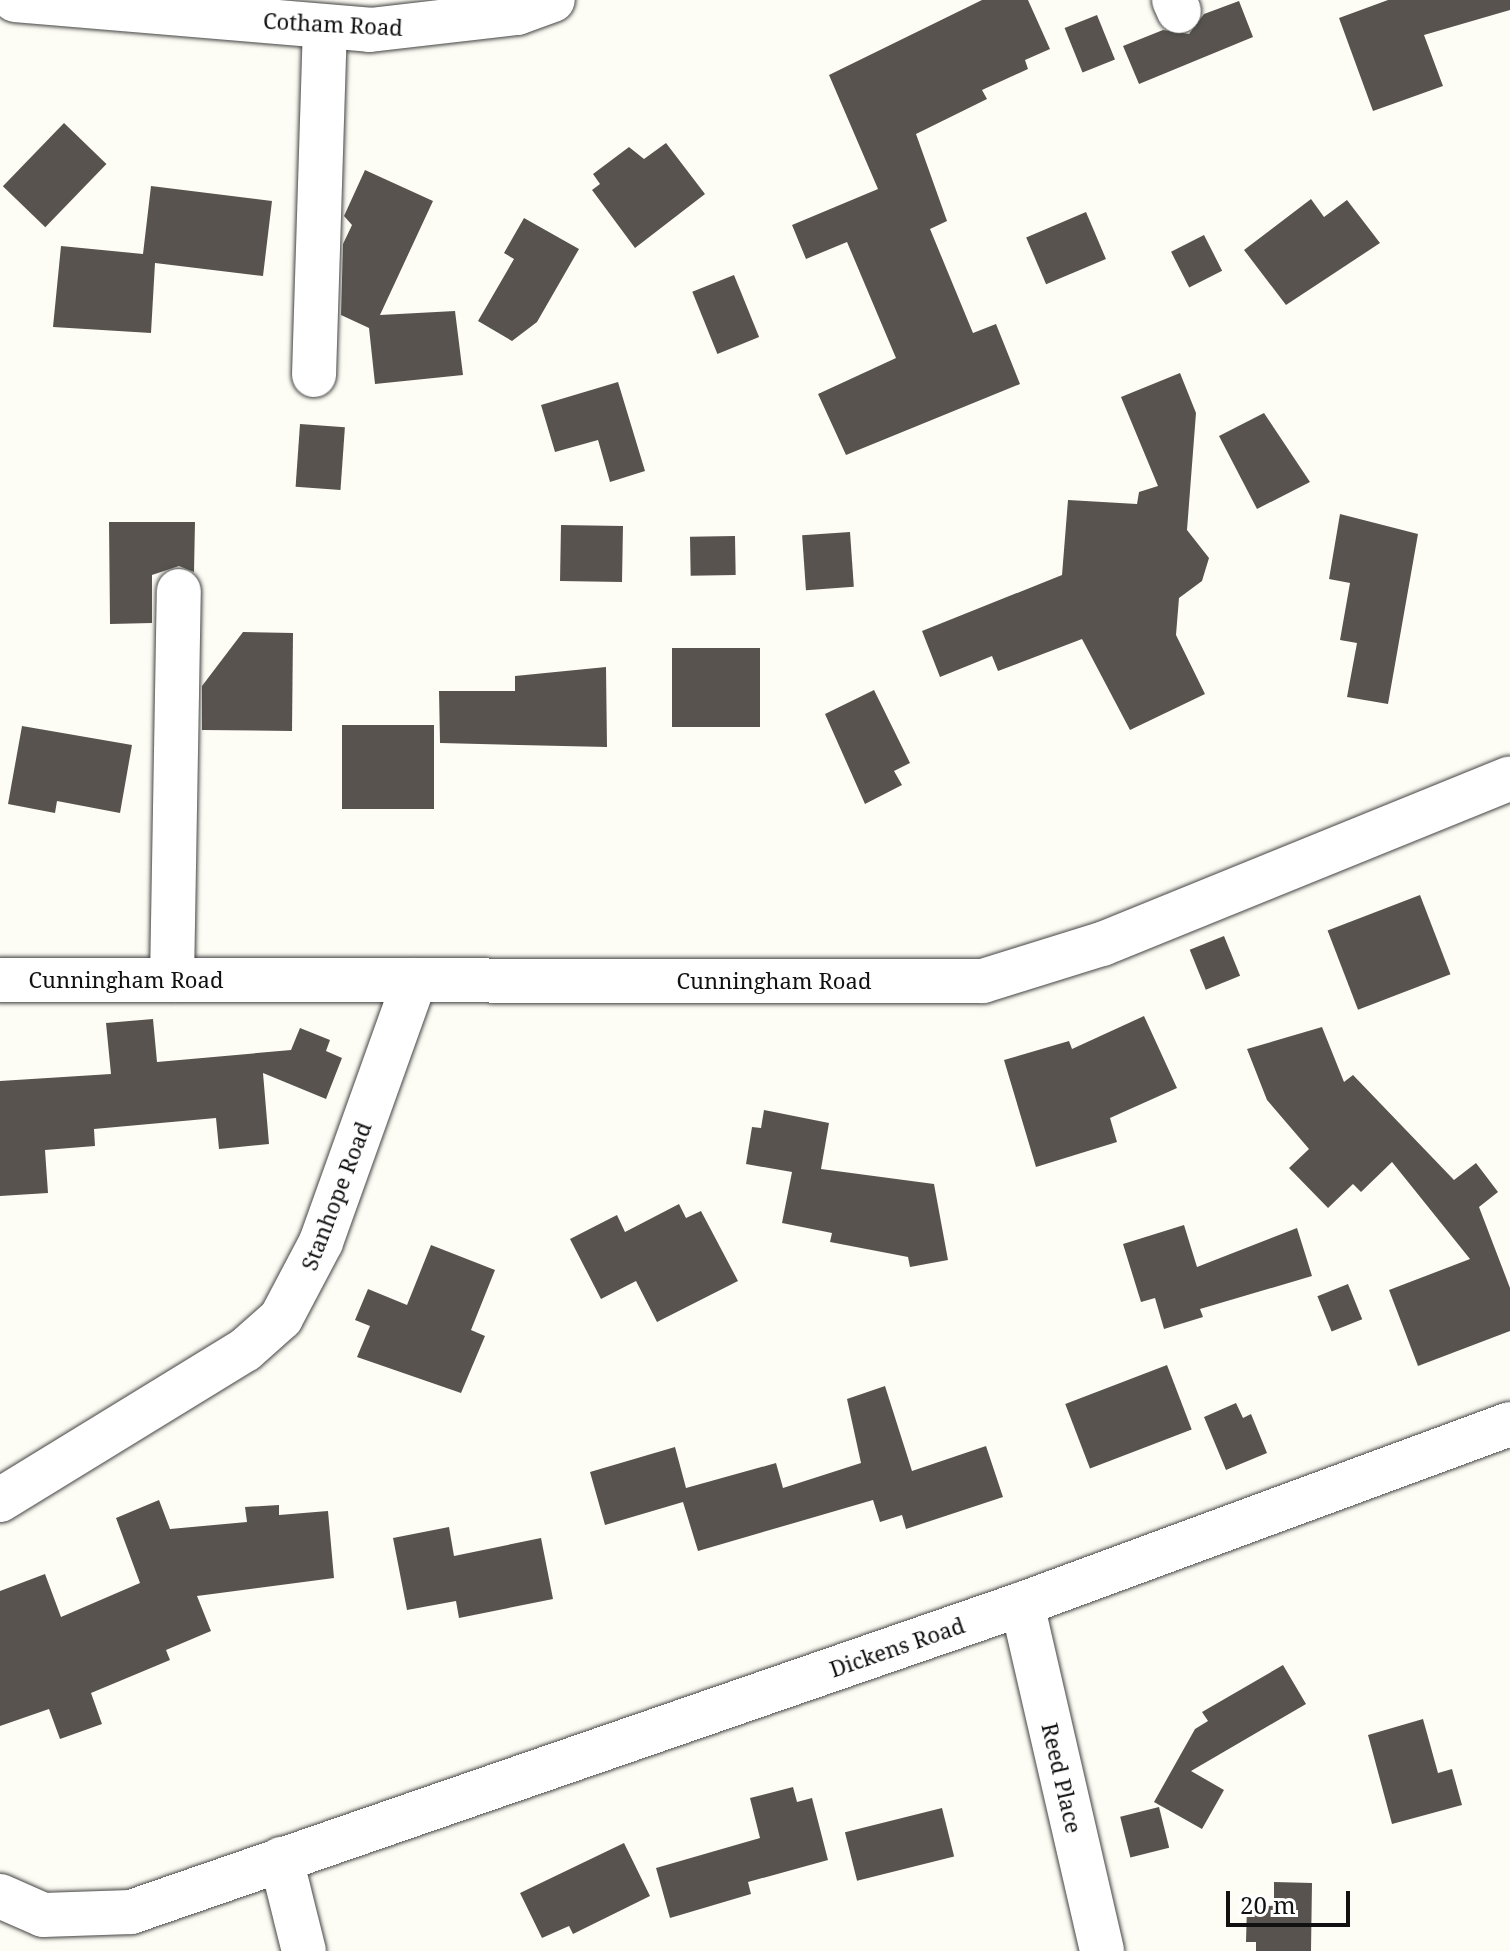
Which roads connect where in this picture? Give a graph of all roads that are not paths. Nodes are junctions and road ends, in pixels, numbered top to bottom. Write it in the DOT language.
graph roads {
  1 [pos="15,0"];
  2 [pos="553,0"];
  3 [pos="325,27"];
  4 [pos="314,375"];
  5 [pos="179,591"];
  6 [pos="1510,778"];
  7 [pos="0,980"];
  8 [pos="172,980"];
  9 [pos="415,980"];
  10 [pos="1510,1424"];
  11 [pos="0,1500"];
  12 [pos="1022,1604"];
  13 [pos="281,1859"];
  14 [pos="0,1896"];
  15 [pos="304,1951"];
  16 [pos="1102,1951"];
  1 -- 3 [label="street, Cotham Road"];
  2 -- 3 [label="street, Cotham Road"];
  3 -- 4 [label="street"];
  5 -- 8 [label="street"];
  6 -- 9 [label="street, Cunningham Road"];
  7 -- 8 [label="street, Cunningham Road"];
  8 -- 9 [label="street, Cunningham Road"];
  9 -- 11 [label="street, Stanhope Road"];
  10 -- 12 [label="street, Dickens Road"];
  12 -- 13 [label="street, Dickens Road"];
  12 -- 16 [label="street, Reed Place"];
  13 -- 14 [label="street"];
  13 -- 15 [label="street"];
}
